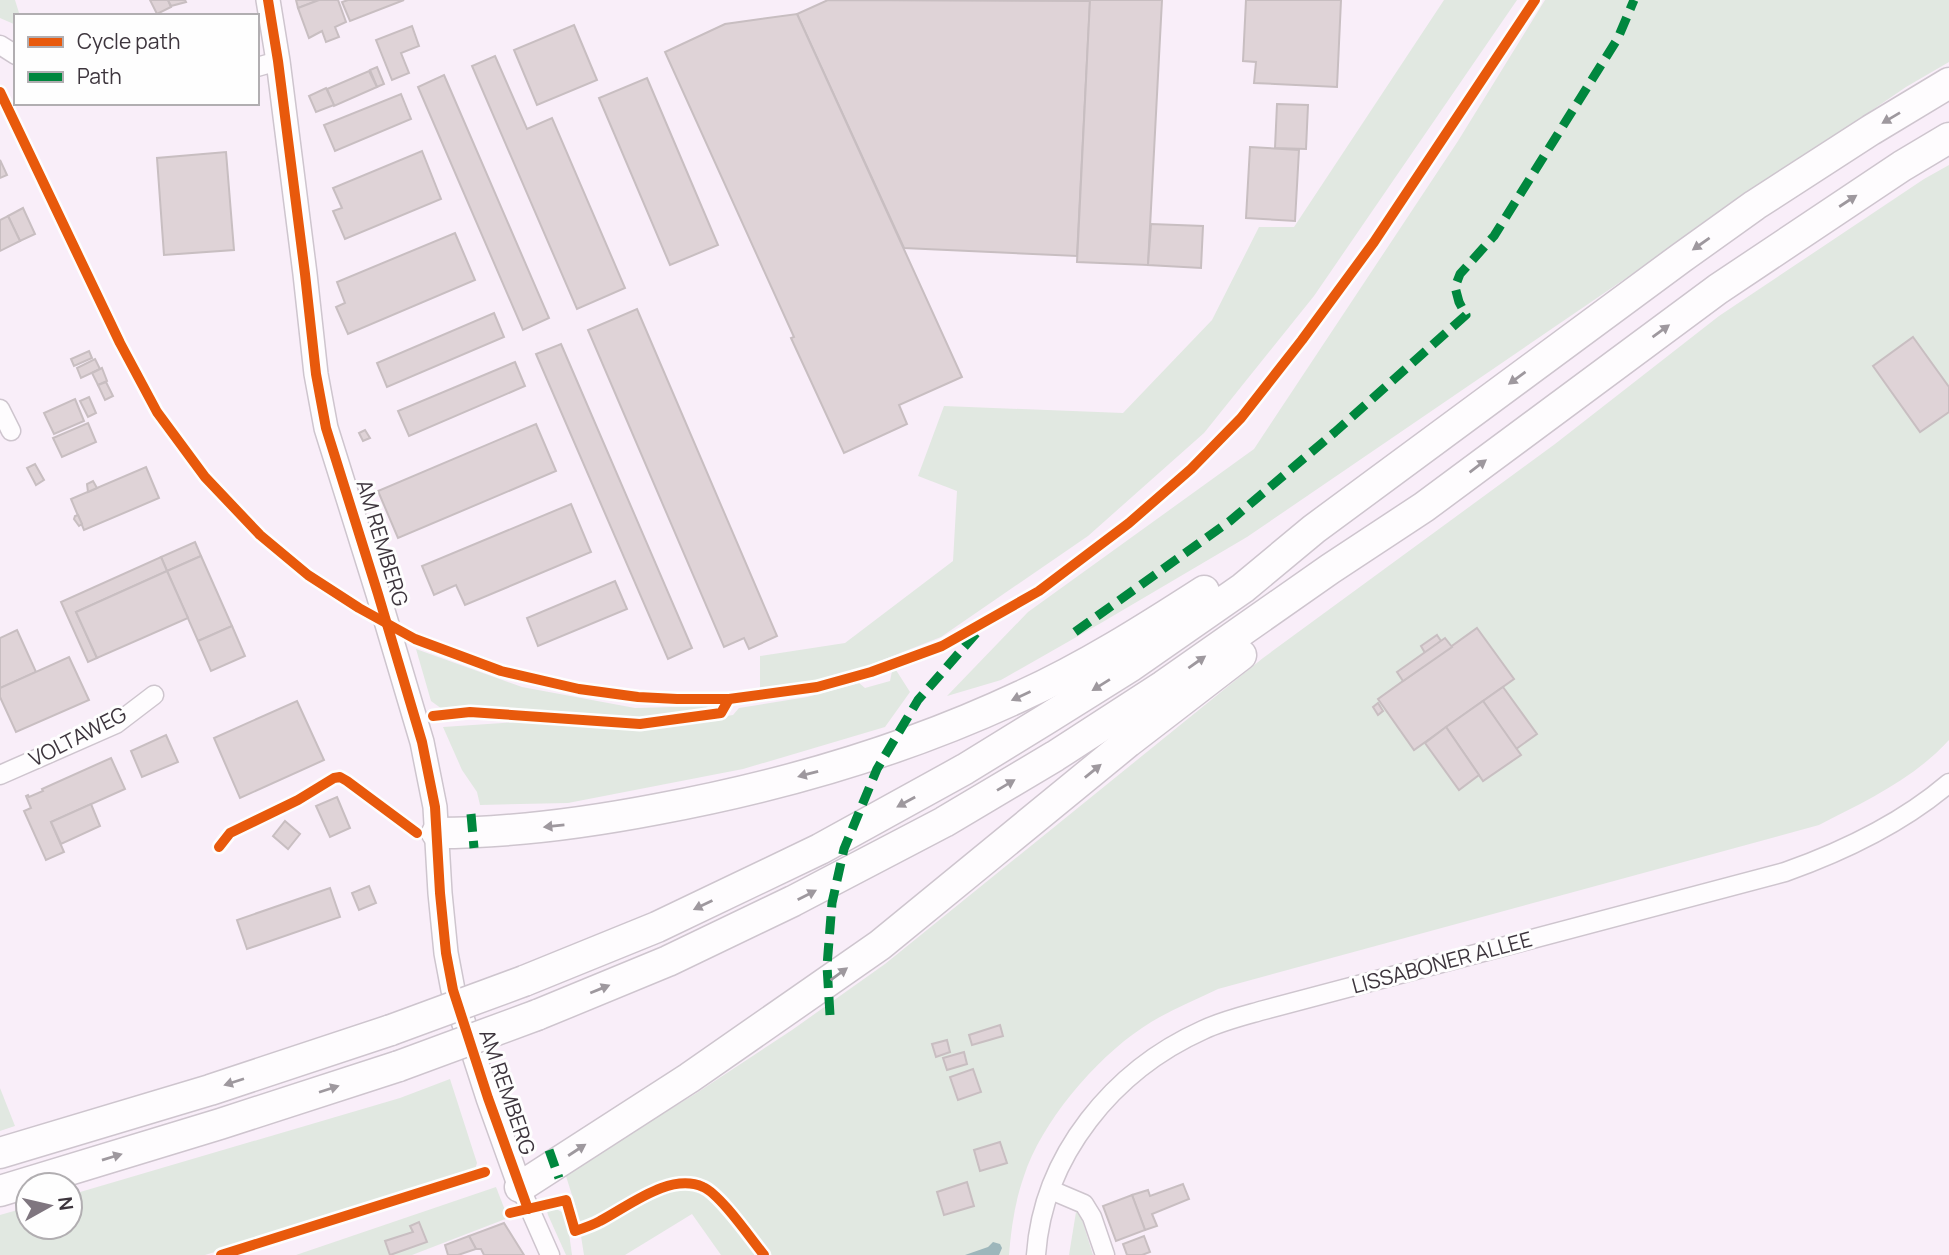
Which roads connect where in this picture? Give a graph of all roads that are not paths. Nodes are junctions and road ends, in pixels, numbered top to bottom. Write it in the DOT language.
graph roads {
  1 [pos="268,0"];
  2 [pos="268,64"];
  3 [pos="1949,83"];
  4 [pos="1949,138"];
  5 [pos="0,409"];
  6 [pos="11,430"];
  7 [pos="1424,507"];
  8 [pos="1314,529"];
  9 [pos="154,695"];
  10 [pos="0,775"];
  11 [pos="1949,783"];
  12 [pos="437,833"];
  13 [pos="0,1153"];
  14 [pos="520,1187"];
  15 [pos="1051,1190"];
  16 [pos="0,1191"];
  17 [pos="550,1255"];
  18 [pos="1036,1255"];
  19 [pos="1105,1255"];
  1 -- 2 [label="street, AM REMBERG"];
  2 -- 12 [label="street, AM REMBERG"];
  3 -- 8 [label="highway, one-way"];
  7 -- 4 [label="highway, one-way"];
  5 -- 6 [label="street"];
  14 -- 7 [label="highway, one-way"];
  16 -- 7 [label="highway, one-way, bridge"];
  8 -- 12 [label="highway, one-way"];
  8 -- 13 [label="highway, one-way, bridge"];
  9 -- 10 [label="street, VOLTAWEG"];
  11 -- 15 [label="street, LISSABONER ALLEE"];
  12 -- 14 [label="street, AM REMBERG"];
  14 -- 17 [label="street, AM REMBERG"];
  15 -- 18 [label="street, LISSABONER ALLEE"];
  15 -- 19 [label="street"];
}
